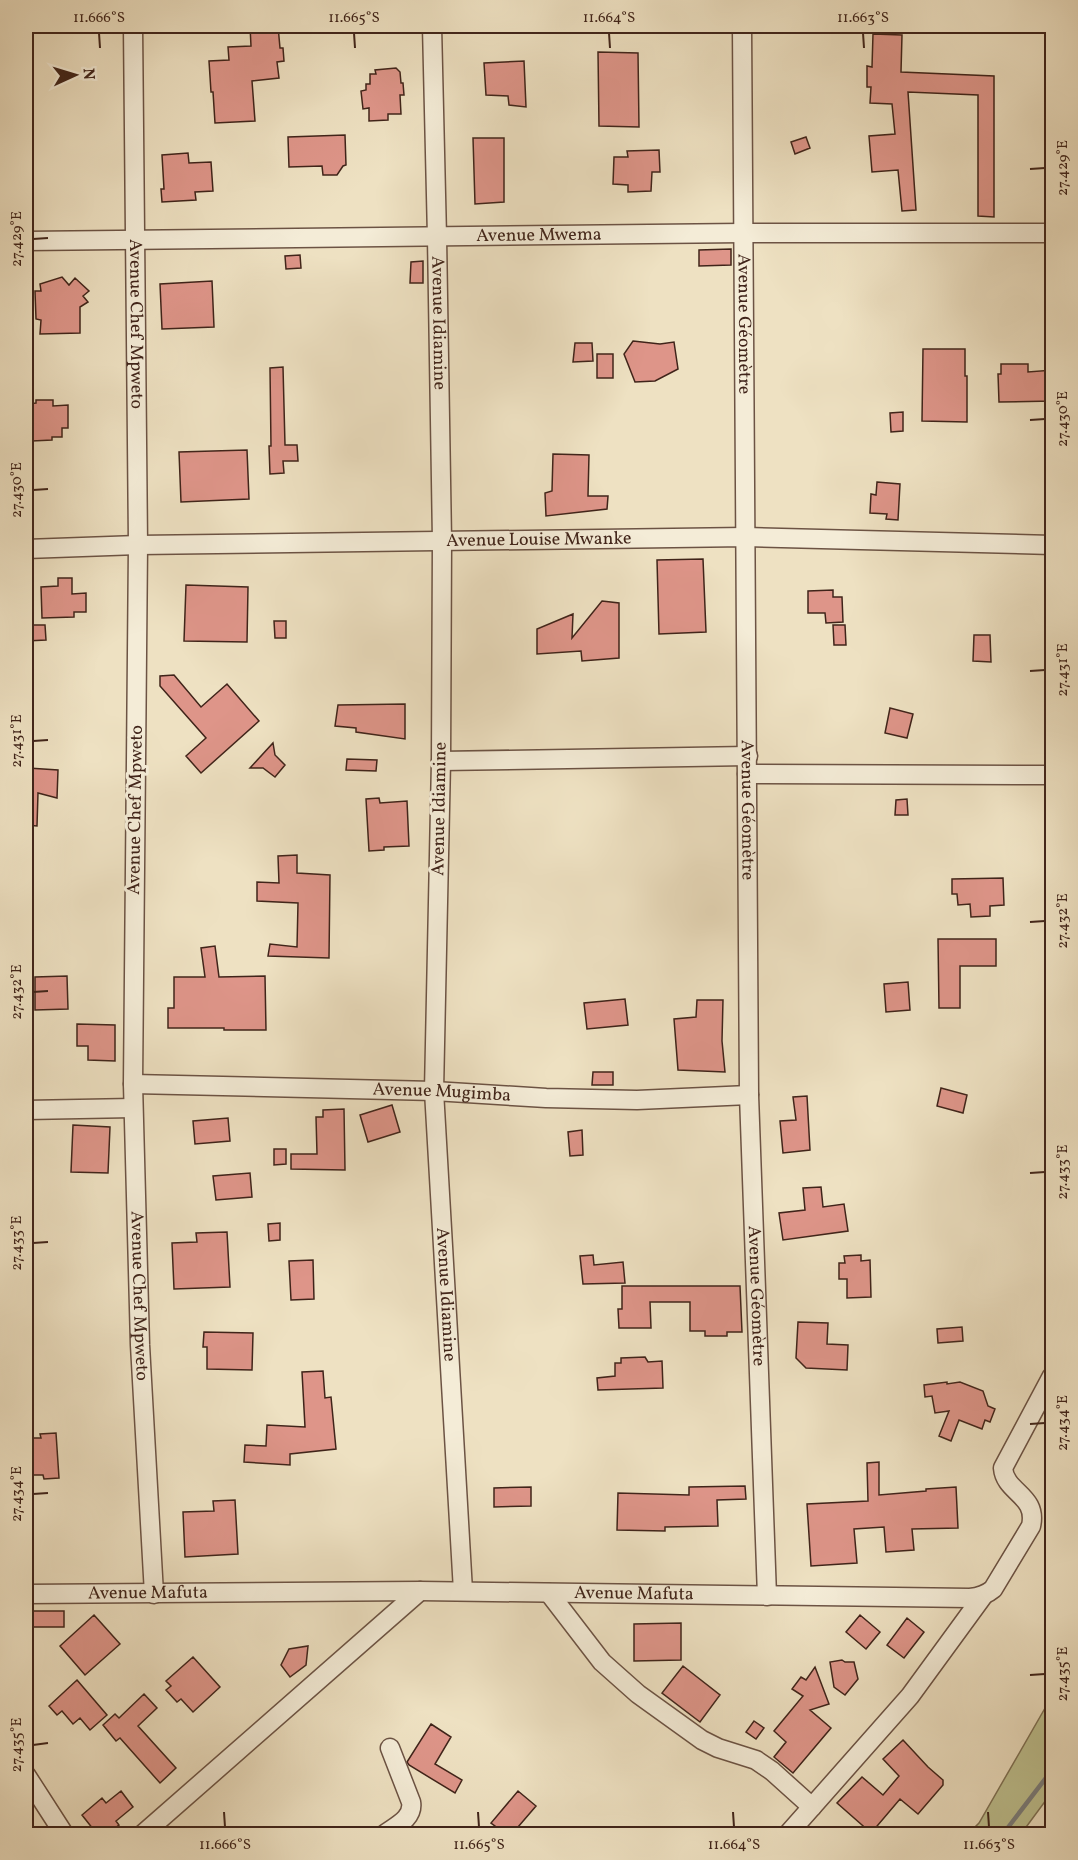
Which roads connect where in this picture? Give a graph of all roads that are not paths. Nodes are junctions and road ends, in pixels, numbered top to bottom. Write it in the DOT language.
graph roads {
  1 [pos="133,26"];
  2 [pos="432,26"];
  3 [pos="742,26"];
  4 [pos="743,233"];
  5 [pos="1053,233"];
  6 [pos="437,237"];
  7 [pos="135,239"];
  8 [pos="26,241"];
  9 [pos="746,537"];
  10 [pos="442,541"];
  11 [pos="138,545"];
  12 [pos="1053,545"];
  13 [pos="26,549"];
  14 [pos="441,760"];
  15 [pos="747,765"];
  16 [pos="1053,775"];
  17 [pos="133,1083"];
  18 [pos="434,1091"];
  19 [pos="750,1095"];
  20 [pos="134,1108"];
  21 [pos="26,1110"];
  22 [pos="1053,1376"];
  23 [pos="420,1591"];
  24 [pos="463,1591"];
  25 [pos="549,1593"];
  26 [pos="26,1594"];
  27 [pos="154,1594"];
  28 [pos="767,1596"];
  29 [pos="983,1596"];
  30 [pos="390,1748"];
  31 [pos="26,1775"];
  32 [pos="813,1807"];
  33 [pos="408,1828"];
  34 [pos="64,1834"];
  35 [pos="143,1834"];
  36 [pos="385,1834"];
  37 [pos="788,1834"];
  1 -- 7 [label="street, Avenue Chef Mpweto"];
  2 -- 6 [label="street, Avenue Idiamine"];
  3 -- 4 [label="street, Avenue Géomètre"];
  4 -- 5 [label="street, Avenue Mwema"];
  4 -- 6 [label="street, Avenue Mwema"];
  4 -- 9 [label="street, Avenue Géomètre"];
  6 -- 7 [label="street, Avenue Mwema"];
  6 -- 10 [label="street, Avenue Idiamine"];
  7 -- 8 [label="street, Avenue Mwema"];
  7 -- 11 [label="street, Avenue Chef Mpweto"];
  9 -- 10 [label="street, Avenue Louise Mwanke"];
  9 -- 12 [label="street, Avenue Louise Mwanke"];
  9 -- 15 [label="street, Avenue Géomètre"];
  10 -- 11 [label="street, Avenue Louise Mwanke"];
  10 -- 14 [label="street, Avenue Idiamine"];
  11 -- 13 [label="street, Avenue Louise Mwanke"];
  11 -- 17 [label="street, Avenue Chef Mpweto"];
  14 -- 15 [label="street"];
  14 -- 18 [label="street, Avenue Idiamine"];
  15 -- 16 [label="street"];
  15 -- 19 [label="street, Avenue Géomètre"];
  17 -- 18 [label="street, Avenue Mugimba"];
  17 -- 20 [label="street, Avenue Chef Mpweto"];
  18 -- 19 [label="street, Avenue Mugimba"];
  18 -- 24 [label="street, Avenue Idiamine"];
  19 -- 28 [label="street, Avenue Géomètre"];
  20 -- 21 [label="street"];
  20 -- 27 [label="street, Avenue Chef Mpweto"];
  22 -- 29 [label="street"];
  23 -- 24 [label="street, Avenue Mafuta"];
  23 -- 27 [label="street, Avenue Mafuta"];
  23 -- 35 [label="street"];
  24 -- 25 [label="street, Avenue Mafuta"];
  25 -- 28 [label="street, Avenue Mafuta"];
  25 -- 32 [label="street"];
  26 -- 27 [label="street, Avenue Mafuta"];
  28 -- 29 [label="street, Avenue Mafuta"];
  29 -- 32 [label="street"];
  30 -- 33 [label="street"];
  31 -- 34 [label="street"];
  32 -- 37 [label="street"];
  33 -- 36 [label="street"];
}
